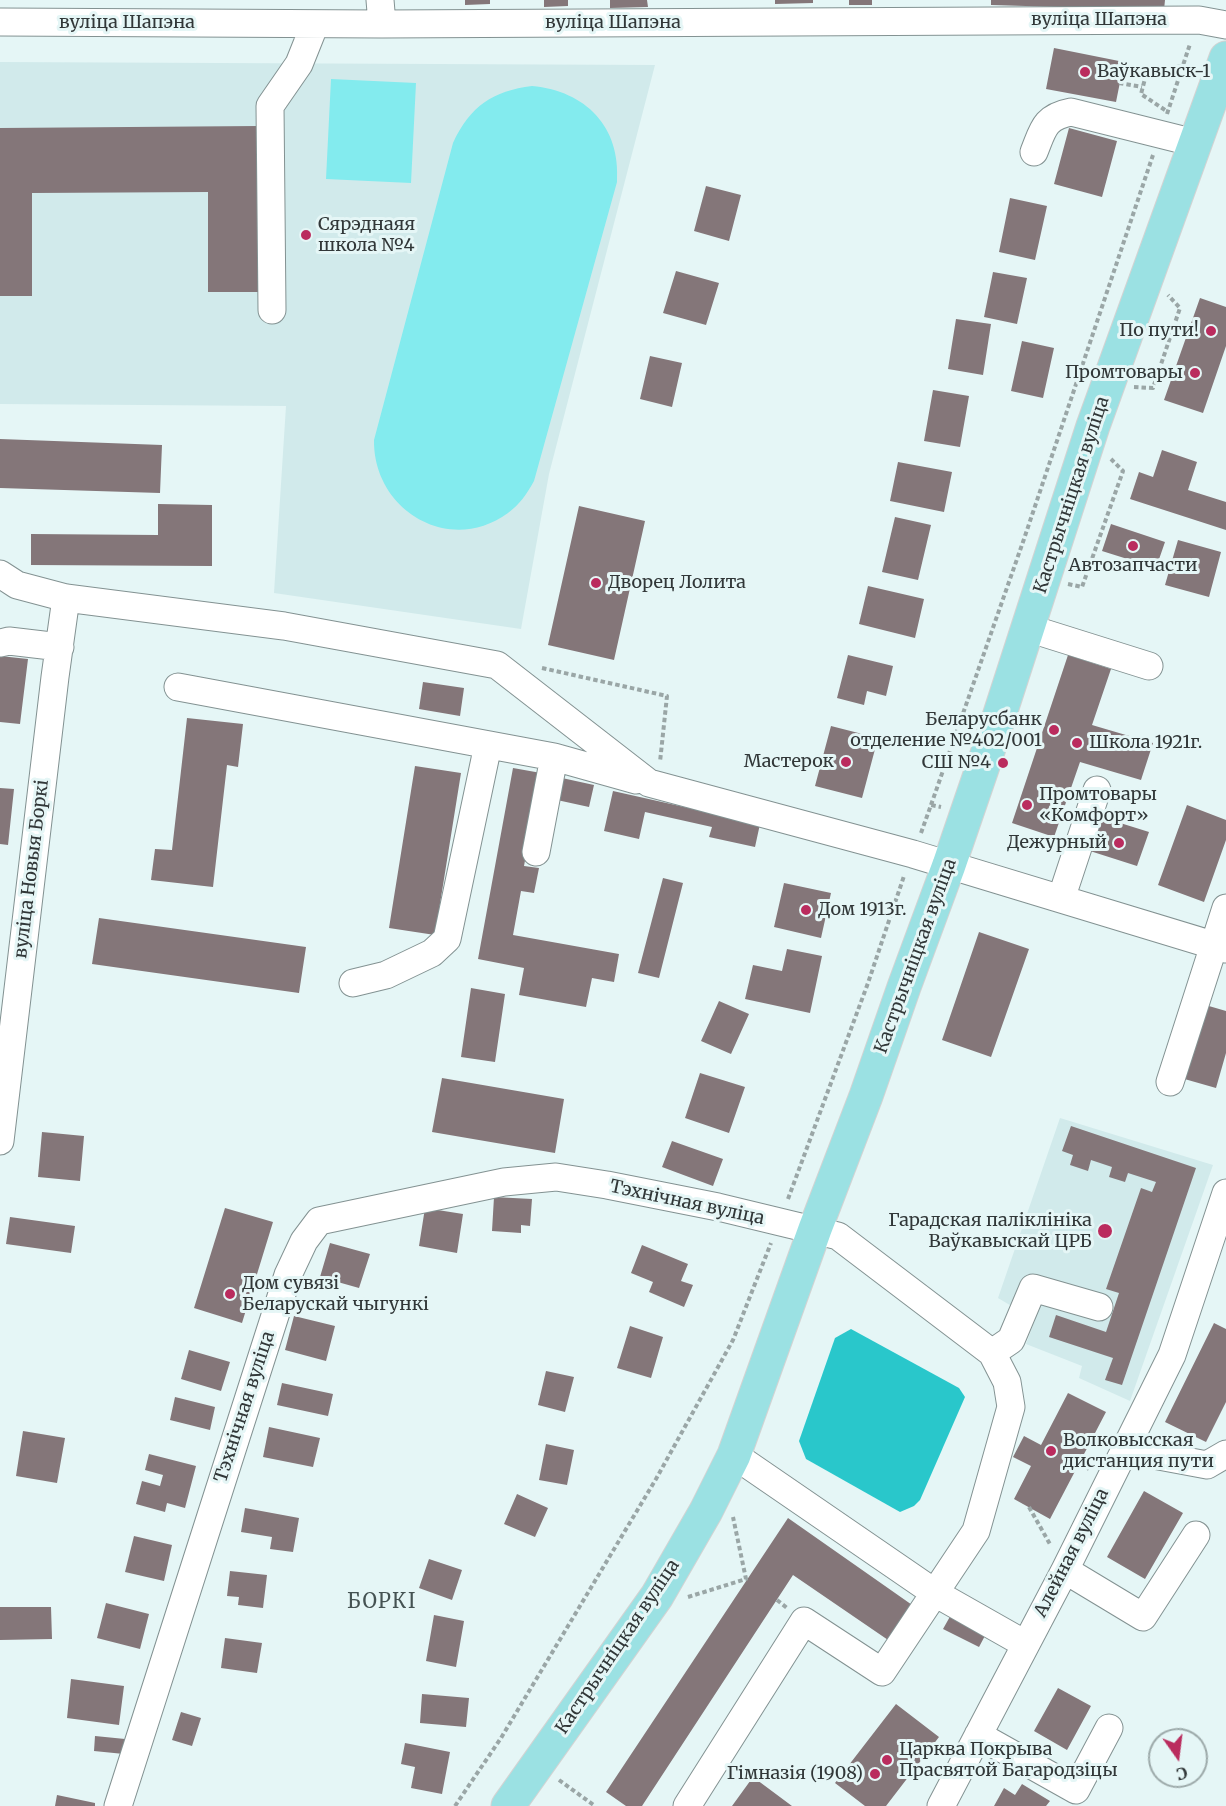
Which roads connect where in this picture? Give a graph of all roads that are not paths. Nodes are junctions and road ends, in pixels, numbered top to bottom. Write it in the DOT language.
graph roads {
  1 [pos="132,12"];
  2 [pos="381,12"];
  3 [pos="0,22"];
  4 [pos="315,24"];
  5 [pos="1226,25"];
  6 [pos="1226,58"];
  7 [pos="1195,143"];
  8 [pos="1034,152"];
  9 [pos="272,310"];
  10 [pos="0,574"];
  11 [pos="66,598"];
  12 [pos="1028,628"];
  13 [pos="0,643"];
  14 [pos="60,647"];
  15 [pos="1149,666"];
  16 [pos="178,687"];
  17 [pos="488,745"];
  18 [pos="554,757"];
  19 [pos="649,783"];
  20 [pos="1097,790"];
  21 [pos="536,852"];
  22 [pos="949,866"];
  23 [pos="1061,899"];
  24 [pos="1226,908"];
  25 [pos="1220,947"];
  26 [pos="353,983"];
  27 [pos="5,1058"];
  28 [pos="1170,1082"];
  29 [pos="0,1141"];
  30 [pos="1226,1193"];
  31 [pos="815,1230"];
  32 [pos="1099,1307"];
  33 [pos="992,1353"];
  34 [pos="1126,1447"];
  35 [pos="1226,1454"];
  36 [pos="734,1455"];
  37 [pos="1196,1535"];
  38 [pos="1065,1570"];
  39 [pos="935,1593"];
  40 [pos="1025,1644"];
  41 [pos="1108,1728"];
  42 [pos="978,1735"];
  43 [pos="118,1806"];
  44 [pos="508,1806"];
  45 [pos="687,1806"];
  46 [pos="941,1806"];
  1 -- 3 [label="street, вуліца Шапэна"];
  1 -- 4 [label="street, вуліца Шапэна"];
  2 -- 4 [label="street, вуліца Шапэна"];
  2 -- 5 [label="street, вуліца Шапэна"];
  4 -- 9 [label="street"];
  6 -- 7 [label="main road, Кастрычніцкая вуліца"];
  7 -- 8 [label="street"];
  7 -- 12 [label="main road, Кастрычніцкая вуліца"];
  10 -- 11 [label="street"];
  11 -- 14 [label="street, вуліца Новыя Боркі"];
  11 -- 19 [label="street"];
  12 -- 15 [label="street"];
  12 -- 22 [label="main road, Кастрычніцкая вуліца"];
  13 -- 14 [label="street"];
  14 -- 27 [label="street, вуліца Новыя Боркі"];
  16 -- 17 [label="street"];
  17 -- 18 [label="street"];
  17 -- 26 [label="street"];
  18 -- 19 [label="street"];
  18 -- 21 [label="street"];
  19 -- 22 [label="street"];
  20 -- 23 [label="street"];
  22 -- 23 [label="street"];
  22 -- 31 [label="main road, Кастрычніцкая вуліца"];
  23 -- 25 [label="street"];
  24 -- 25 [label="street"];
  25 -- 28 [label="street"];
  27 -- 29 [label="street, вуліца Новыя Боркі"];
  30 -- 34 [label="street, Алейная вуліца"];
  31 -- 33 [label="street, Тэхнічная вуліца"];
  31 -- 36 [label="main road, Кастрычніцкая вуліца"];
  31 -- 43 [label="street, Тэхнічная вуліца"];
  32 -- 33 [label="street"];
  33 -- 39 [label="street"];
  34 -- 35 [label="street"];
  34 -- 38 [label="street, Алейная вуліца"];
  36 -- 39 [label="street"];
  36 -- 44 [label="main road, Кастрычніцкая вуліца"];
  37 -- 38 [label="street"];
  38 -- 40 [label="street, Алейная вуліца"];
  39 -- 40 [label="street"];
  39 -- 45 [label="street"];
  40 -- 42 [label="street, Алейная вуліца"];
  41 -- 42 [label="street"];
  42 -- 46 [label="street, Алейная вуліца"];
}
